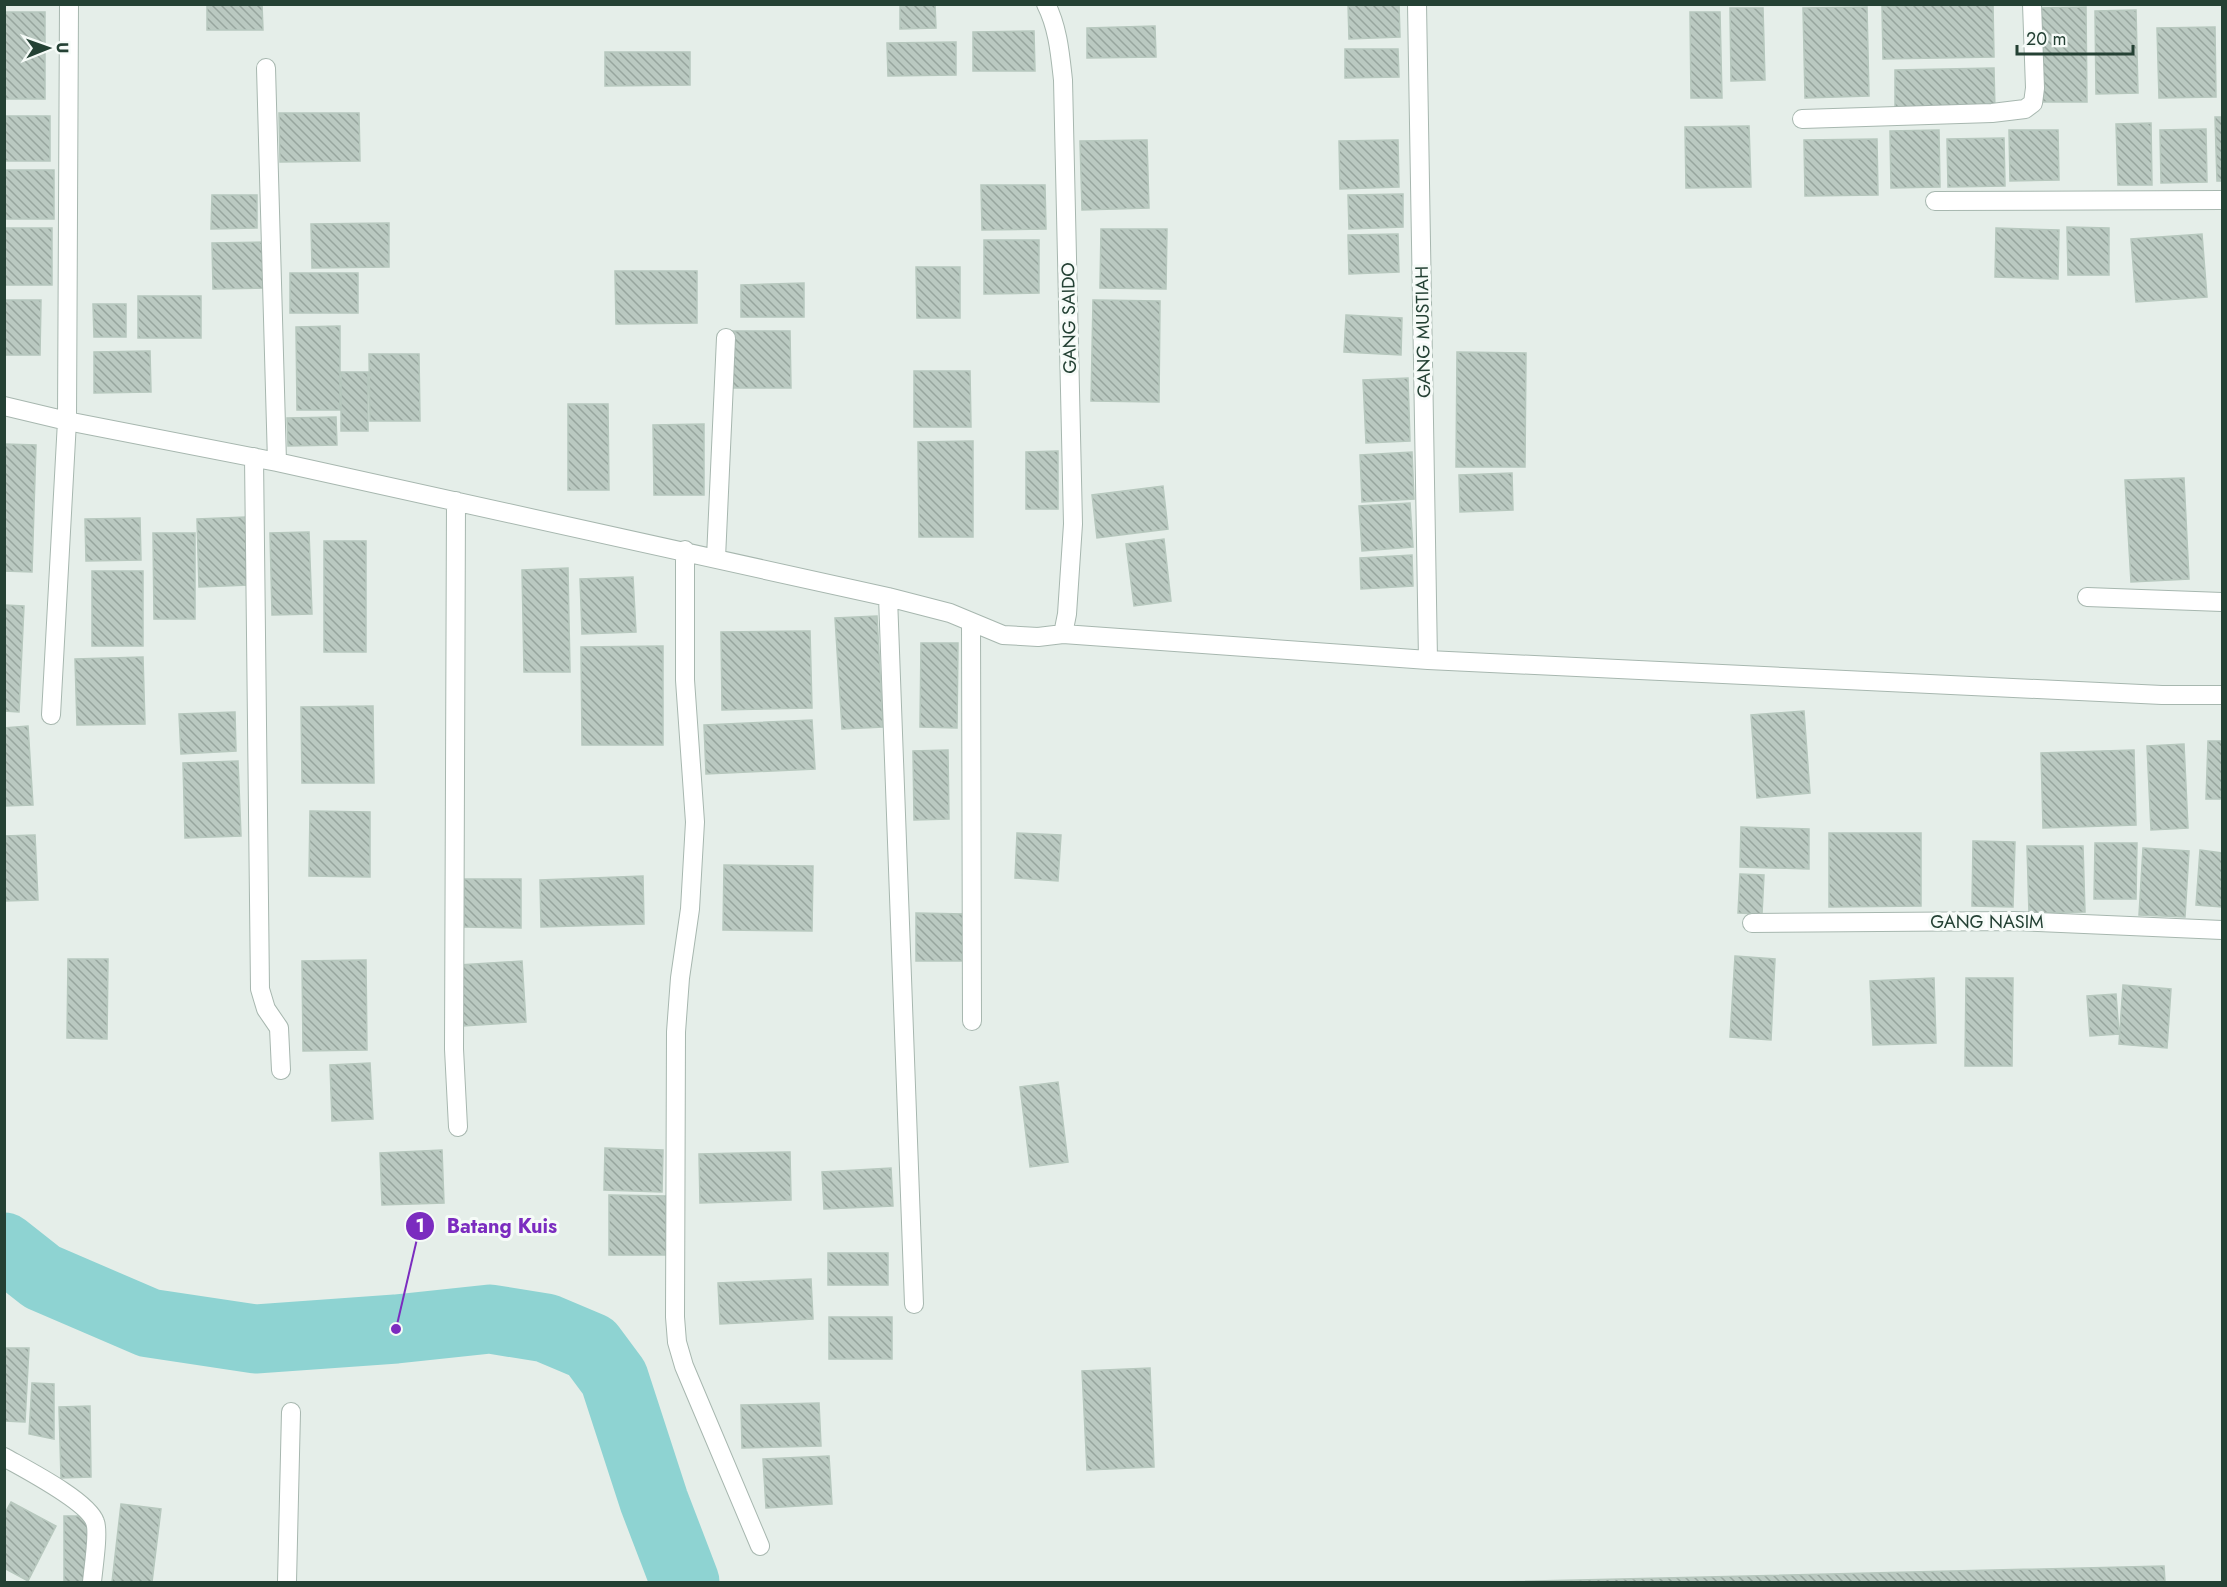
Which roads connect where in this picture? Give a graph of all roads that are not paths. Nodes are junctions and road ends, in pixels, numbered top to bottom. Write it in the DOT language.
graph roads {
  1 [pos="69,4"];
  2 [pos="1046,4"];
  3 [pos="1417,4"];
  4 [pos="2032,4"];
  5 [pos="266,68"];
  6 [pos="1802,119"];
  7 [pos="2223,200"];
  8 [pos="1935,201"];
  9 [pos="726,338"];
  10 [pos="4,406"];
  11 [pos="67,421"];
  12 [pos="254,457"];
  13 [pos="277,462"];
  14 [pos="456,501"];
  15 [pos="685,550"];
  16 [pos="716,558"];
  17 [pos="888,597"];
  18 [pos="2087,597"];
  19 [pos="2223,602"];
  20 [pos="971,622"];
  21 [pos="1063,634"];
  22 [pos="1428,660"];
  23 [pos="2223,695"];
  24 [pos="51,715"];
  25 [pos="1752,923"];
  26 [pos="2223,930"];
  27 [pos="972,1021"];
  28 [pos="281,1070"];
  29 [pos="458,1127"];
  30 [pos="914,1304"];
  31 [pos="291,1412"];
  32 [pos="4,1457"];
  33 [pos="760,1546"];
  34 [pos="92,1582"];
  35 [pos="287,1582"];
  1 -- 11 [label="street"];
  2 -- 21 [label="street, GANG SAIDO"];
  3 -- 22 [label="street, GANG MUSTIAH"];
  4 -- 6 [label="street"];
  5 -- 13 [label="street"];
  7 -- 8 [label="street"];
  9 -- 16 [label="street"];
  10 -- 11 [label="street"];
  11 -- 12 [label="street"];
  11 -- 24 [label="street"];
  12 -- 13 [label="street"];
  12 -- 28 [label="street"];
  13 -- 14 [label="street"];
  14 -- 15 [label="street"];
  14 -- 29 [label="street"];
  15 -- 16 [label="street"];
  15 -- 33 [label="street"];
  16 -- 17 [label="street"];
  17 -- 20 [label="street"];
  17 -- 30 [label="street"];
  18 -- 19 [label="street"];
  20 -- 21 [label="street"];
  20 -- 27 [label="street"];
  21 -- 22 [label="street"];
  22 -- 23 [label="street"];
  25 -- 26 [label="street, GANG NASIM"];
  31 -- 35 [label="street"];
  32 -- 34 [label="street"];
}
